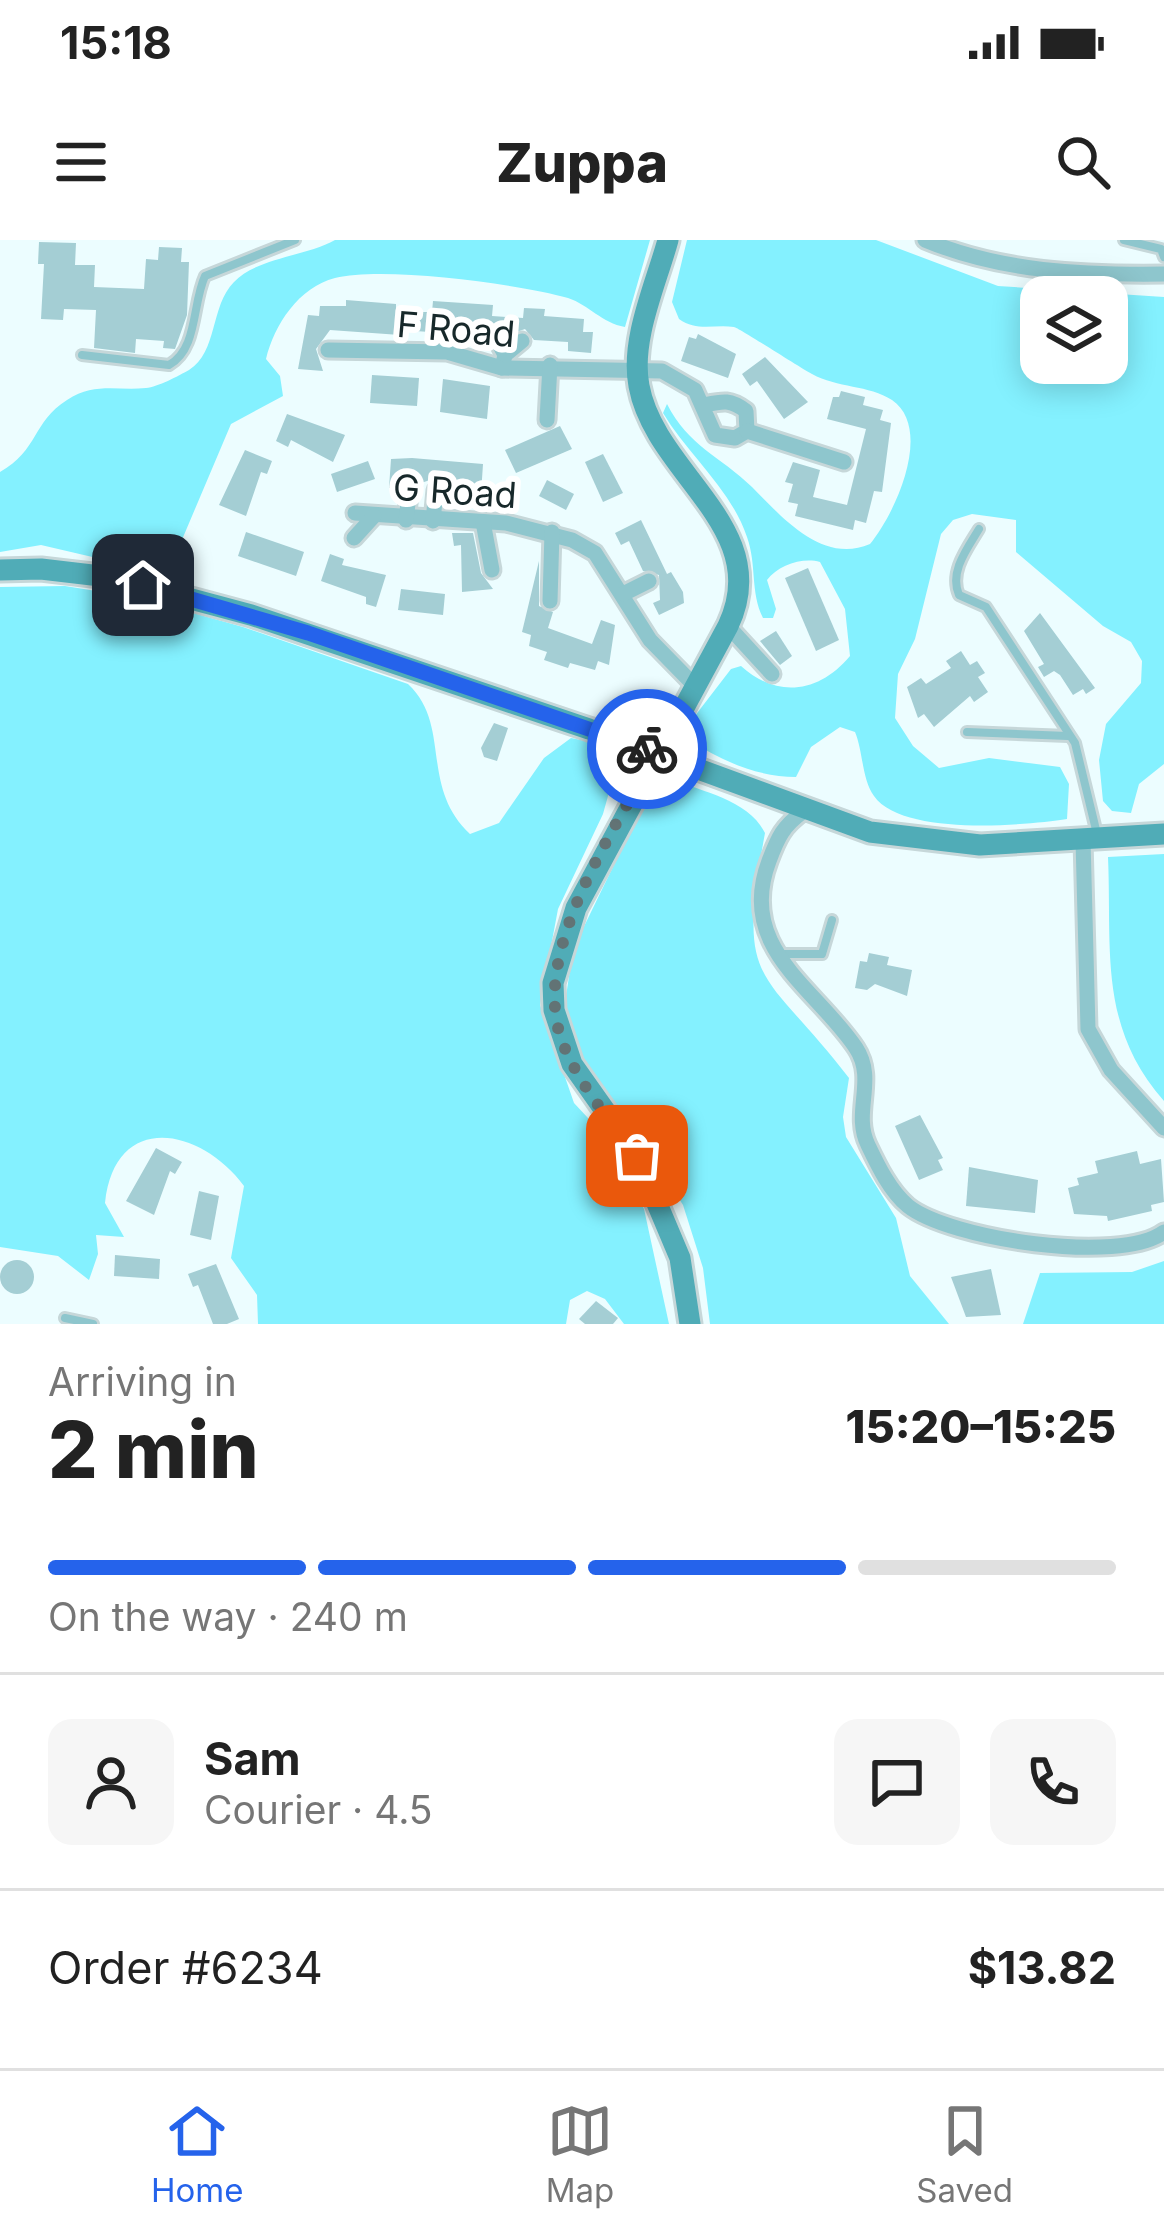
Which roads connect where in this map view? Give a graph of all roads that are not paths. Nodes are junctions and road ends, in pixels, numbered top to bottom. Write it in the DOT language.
graph roads {
  1 [pos="296,240"];
  2 [pos="668,240"];
  3 [pos="925,240"];
  4 [pos="1124,240"];
  5 [pos="1164,257"];
  6 [pos="1164,274"];
  7 [pos="496,338"];
  8 [pos="522,341"];
  9 [pos="338,345"];
  10 [pos="82,355"];
  11 [pos="504,361"];
  12 [pos="550,365"];
  13 [pos="637,370"];
  14 [pos="704,406"];
  15 [pos="548,420"];
  16 [pos="747,431"];
  17 [pos="844,462"];
  18 [pos="410,487"];
  19 [pos="436,490"];
  20 [pos="356,513"];
  21 [pos="374,516"];
  22 [pos="406,520"];
  23 [pos="434,520"];
  24 [pos="483,522"];
  25 [pos="979,529"];
  26 [pos="552,532"];
  27 [pos="353,538"];
  28 [pos="492,570"];
  29 [pos="0,571"];
  30 [pos="649,580"];
  31 [pos="622,594"];
  32 [pos="550,601"];
  33 [pos="728,626"];
  34 [pos="772,674"];
  35 [pos="694,686"];
  36 [pos="967,732"];
  37 [pos="1070,736"];
  38 [pos="656,753"];
  39 [pos="804,811"];
  40 [pos="1164,834"];
  41 [pos="1091,840"];
  42 [pos="832,920"];
  43 [pos="779,954"];
  44 [pos="1164,1128"];
  45 [pos="1164,1232"];
  46 [pos="65,1318"];
  47 [pos="93,1324"];
  48 [pos="690,1324"];
  1 -- 10 [label="lane"];
  2 -- 13 [label="street"];
  3 -- 6 [label="street"];
  4 -- 5 [label="lane"];
  7 -- 11 [label="street"];
  8 -- 11 [label="street"];
  9 -- 11 [label="street, F Road"];
  11 -- 12 [label="street, F Road"];
  12 -- 13 [label="street, F Road"];
  12 -- 15 [label="street"];
  13 -- 14 [label="street, F Road"];
  13 -- 33 [label="street"];
  14 -- 16 [label="street"];
  14 -- 16 [label="street"];
  16 -- 17 [label="street"];
  18 -- 22 [label="street"];
  19 -- 23 [label="street"];
  20 -- 21 [label="street, G Road"];
  21 -- 22 [label="street, G Road"];
  21 -- 27 [label="street"];
  22 -- 23 [label="street, G Road"];
  23 -- 24 [label="street, G Road"];
  24 -- 26 [label="street, G Road"];
  24 -- 28 [label="street"];
  25 -- 37 [label="lane"];
  26 -- 31 [label="street, G Road"];
  26 -- 32 [label="street"];
  29 -- 38 [label="street"];
  30 -- 31 [label="street"];
  31 -- 35 [label="street, G Road"];
  33 -- 34 [label="street"];
  33 -- 35 [label="street"];
  35 -- 38 [label="street"];
  36 -- 37 [label="lane"];
  37 -- 41 [label="lane"];
  38 -- 39 [label="street"];
  38 -- 48 [label="street"];
  39 -- 41 [label="street"];
  39 -- 43 [label="street"];
  40 -- 41 [label="street"];
  41 -- 44 [label="street"];
  42 -- 43 [label="lane"];
  43 -- 45 [label="street"];
  46 -- 47 [label="lane"];
}
